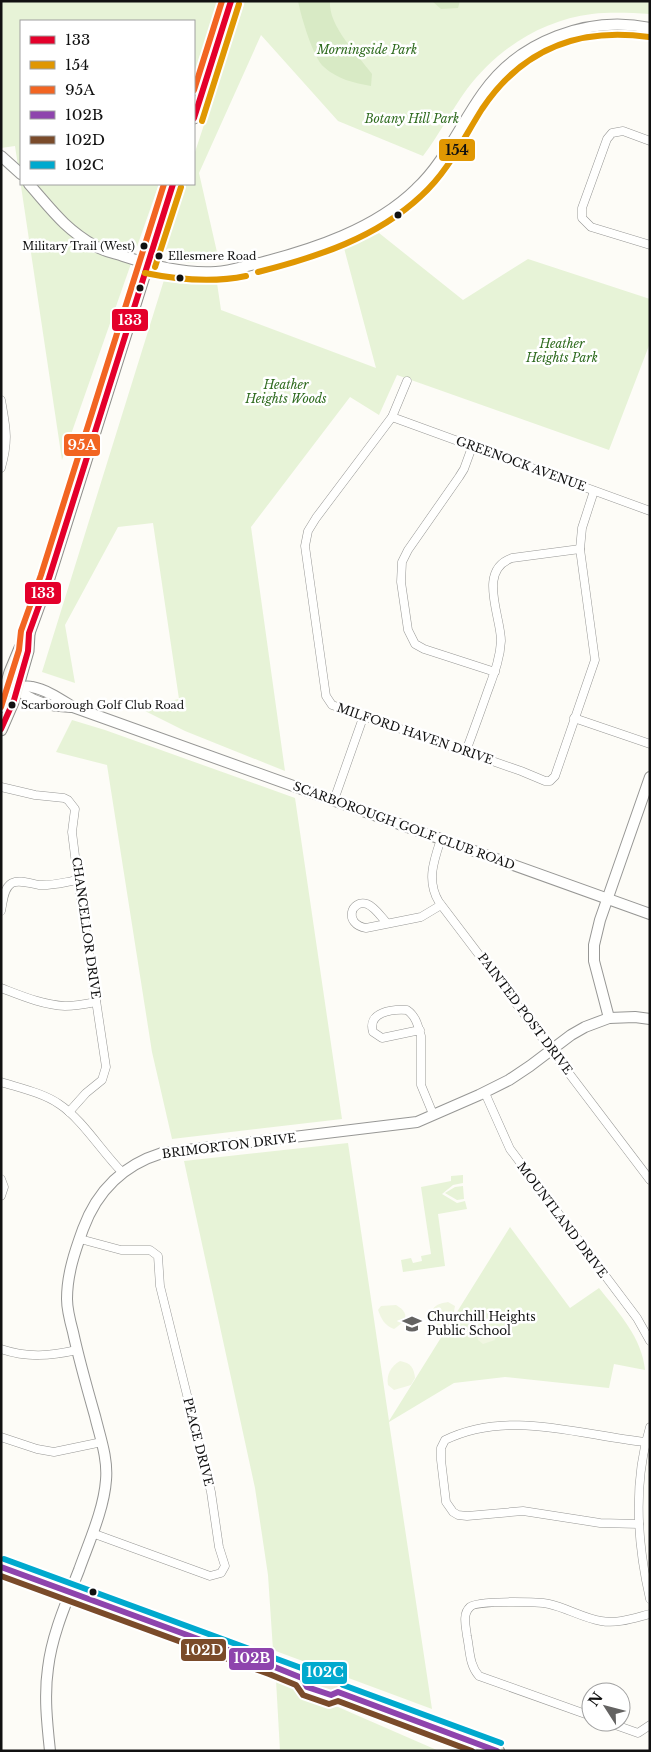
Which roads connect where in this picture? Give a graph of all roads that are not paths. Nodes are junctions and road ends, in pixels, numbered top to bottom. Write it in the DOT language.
graph roads {
  1 [pos="231,1"];
  2 [pos="650,28"];
  3 [pos="195,115"];
  4 [pos="650,141"];
  5 [pos="1,156"];
  6 [pos="20,173"];
  7 [pos="30,185"];
  8 [pos="173,185"];
  9 [pos="650,245"];
  10 [pos="147,264"];
  11 [pos="407,381"];
  12 [pos="1,400"];
  13 [pos="392,417"];
  14 [pos="472,447"];
  15 [pos="1,468"];
  16 [pos="594,491"];
  17 [pos="650,511"];
  18 [pos="580,549"];
  19 [pos="494,672"];
  20 [pos="8,685"];
  21 [pos="1,703"];
  22 [pos="364,716"];
  23 [pos="574,718"];
  24 [pos="1,730"];
  25 [pos="650,744"];
  26 [pos="466,752"];
  27 [pos="650,777"];
  28 [pos="1,787"];
  29 [pos="334,800"];
  30 [pos="441,839"];
  31 [pos="78,880"];
  32 [pos="608,898"];
  33 [pos="441,905"];
  34 [pos="1,911"];
  35 [pos="650,914"];
  36 [pos="387,923"];
  37 [pos="1,988"];
  38 [pos="96,1002"];
  39 [pos="609,1018"];
  40 [pos="650,1018"];
  41 [pos="420,1030"];
  42 [pos="552,1050"];
  43 [pos="1,1082"];
  44 [pos="485,1093"];
  45 [pos="69,1112"];
  46 [pos="432,1114"];
  47 [pos="122,1172"];
  48 [pos="1,1179"];
  49 [pos="650,1180"];
  50 [pos="1,1196"];
  51 [pos="80,1239"];
  52 [pos="650,1341"];
  53 [pos="1,1349"];
  54 [pos="76,1350"];
  55 [pos="650,1427"];
  56 [pos="1,1436"];
  57 [pos="102,1442"];
  58 [pos="646,1442"];
  59 [pos="640,1524"];
  60 [pos="92,1533"];
  61 [pos="1,1567"];
  62 [pos="70,1593"];
  63 [pos="650,1599"];
  64 [pos="650,1614"];
  65 [pos="581,1712"];
  66 [pos="650,1726"];
  67 [pos="631,1731"];
  68 [pos="50,1751"];
  69 [pos="498,1751"];
  1 -- 3 [label="main road"];
  2 -- 10 [label="street"];
  4 -- 9 [label="street"];
  5 -- 6 [label="street"];
  7 -- 10 [label="street"];
  8 -- 10 [label="main road"];
  10 -- 20 [label="main road"];
  11 -- 13 [label="street, MILFORD HAVEN DRIVE"];
  12 -- 15 [label="street"];
  13 -- 14 [label="street, GREENOCK AVENUE"];
  13 -- 22 [label="street, MILFORD HAVEN DRIVE"];
  14 -- 16 [label="street, GREENOCK AVENUE"];
  14 -- 19 [label="street"];
  16 -- 17 [label="street, GREENOCK AVENUE"];
  16 -- 18 [label="street, MILFORD HAVEN DRIVE"];
  18 -- 19 [label="street"];
  18 -- 23 [label="street, MILFORD HAVEN DRIVE"];
  19 -- 26 [label="street"];
  20 -- 21 [label="main road"];
  20 -- 24 [label="main road"];
  20 -- 29 [label="street, SCARBOROUGH GOLF CLUB ROAD"];
  22 -- 26 [label="street, MILFORD HAVEN DRIVE"];
  22 -- 29 [label="street"];
  23 -- 25 [label="street"];
  23 -- 26 [label="street, MILFORD HAVEN DRIVE"];
  27 -- 32 [label="street"];
  28 -- 31 [label="street, CHANCELLOR DRIVE"];
  29 -- 30 [label="street, SCARBOROUGH GOLF CLUB ROAD"];
  30 -- 32 [label="street, SCARBOROUGH GOLF CLUB ROAD"];
  30 -- 33 [label="street, PAINTED POST DRIVE"];
  31 -- 34 [label="street"];
  31 -- 38 [label="street, CHANCELLOR DRIVE"];
  32 -- 35 [label="street, SCARBOROUGH GOLF CLUB ROAD"];
  32 -- 39 [label="street"];
  33 -- 36 [label="street"];
  33 -- 42 [label="street, PAINTED POST DRIVE"];
  37 -- 38 [label="street"];
  38 -- 45 [label="street, CHANCELLOR DRIVE"];
  39 -- 40 [label="street, BRIMORTON DRIVE"];
  39 -- 42 [label="street, BRIMORTON DRIVE"];
  41 -- 41 [label="street"];
  41 -- 46 [label="street"];
  42 -- 44 [label="street, BRIMORTON DRIVE"];
  42 -- 49 [label="street, PAINTED POST DRIVE"];
  43 -- 45 [label="street"];
  44 -- 46 [label="street, BRIMORTON DRIVE"];
  44 -- 52 [label="street, MOUNTLAND DRIVE"];
  45 -- 47 [label="street"];
  46 -- 47 [label="street, BRIMORTON DRIVE"];
  47 -- 51 [label="street, BRIMORTON DRIVE"];
  48 -- 50 [label="street"];
  51 -- 54 [label="street, BRIMORTON DRIVE"];
  51 -- 60 [label="street, PEACE DRIVE"];
  53 -- 54 [label="street"];
  54 -- 57 [label="street, BRIMORTON DRIVE"];
  55 -- 58 [label="street"];
  56 -- 57 [label="street"];
  57 -- 60 [label="street, BRIMORTON DRIVE"];
  58 -- 59 [label="street"];
  58 -- 59 [label="street"];
  59 -- 63 [label="street"];
  60 -- 62 [label="street, BRIMORTON DRIVE"];
  61 -- 62 [label="main road"];
  62 -- 68 [label="street, BRIMORTON DRIVE"];
  62 -- 69 [label="main road"];
  64 -- 65 [label="street"];
  66 -- 67 [label="street"];
}
